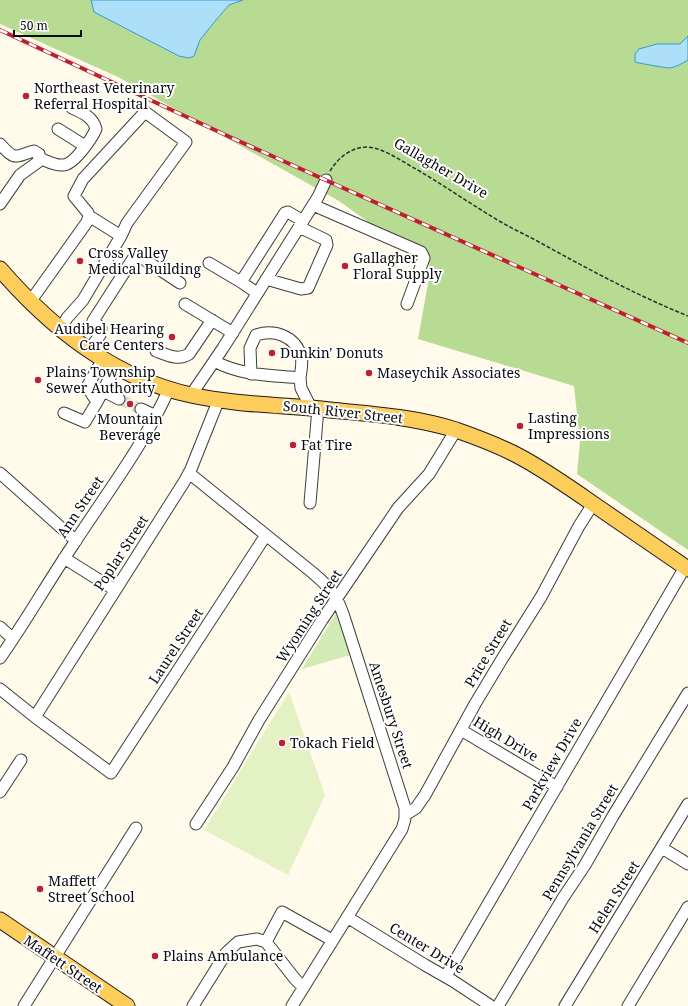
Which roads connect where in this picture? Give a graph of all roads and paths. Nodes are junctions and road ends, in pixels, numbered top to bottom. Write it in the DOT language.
graph roads {
  1 [pos="72,108"];
  2 [pos="58,129"];
  3 [pos="0,144"];
  4 [pos="85,146"];
  5 [pos="39,158"];
  6 [pos="326,180"];
  7 [pos="0,204"];
  8 [pos="313,205"];
  9 [pos="88,219"];
  10 [pos="301,224"];
  11 [pos="120,236"];
  12 [pos="209,264"];
  13 [pos="0,269"];
  14 [pos="266,279"];
  15 [pos="241,282"];
  16 [pos="180,283"];
  17 [pos="257,293"];
  18 [pos="30,302"];
  19 [pos="185,304"];
  20 [pos="407,304"];
  21 [pos="688,316"];
  22 [pos="212,320"];
  23 [pos="60,330"];
  24 [pos="233,332"];
  25 [pos="89,350"];
  26 [pos="156,351"];
  27 [pos="214,361"];
  28 [pos="110,363"];
  29 [pos="251,374"];
  30 [pos="300,378"];
  31 [pos="169,389"];
  32 [pos="103,391"];
  33 [pos="191,395"];
  34 [pos="119,399"];
  35 [pos="219,399"];
  36 [pos="98,402"];
  37 [pos="314,408"];
  38 [pos="141,409"];
  39 [pos="64,413"];
  40 [pos="156,416"];
  41 [pos="456,430"];
  42 [pos="0,473"];
  43 [pos="189,473"];
  44 [pos="310,503"];
  45 [pos="594,504"];
  46 [pos="266,536"];
  47 [pos="76,541"];
  48 [pos="64,558"];
  49 [pos="686,568"];
  50 [pos="115,590"];
  51 [pos="337,598"];
  52 [pos="0,627"];
  53 [pos="13,639"];
  54 [pos="0,658"];
  55 [pos="0,689"];
  56 [pos="688,693"];
  57 [pos="35,717"];
  58 [pos="461,730"];
  59 [pos="21,760"];
  60 [pos="557,787"];
  61 [pos="0,792"];
  62 [pos="688,804"];
  63 [pos="406,815"];
  64 [pos="196,824"];
  65 [pos="136,828"];
  66 [pos="662,848"];
  67 [pos="688,864"];
  68 [pos="688,907"];
  69 [pos="347,917"];
  70 [pos="0,920"];
  71 [pos="332,940"];
  72 [pos="266,942"];
  73 [pos="55,958"];
  74 [pos="446,976"];
  75 [pos="303,987"];
  76 [pos="120,1004"];
  77 [pos="24,1006"];
  78 [pos="193,1006"];
  79 [pos="292,1006"];
  80 [pos="491,1006"];
  81 [pos="498,1006"];
  82 [pos="565,1006"];
  83 [pos="628,1006"];
  1 -- 4 [label="street"];
  2 -- 4 [label="street"];
  3 -- 5 [label="street"];
  4 -- 5 [label="street"];
  5 -- 7 [label="street"];
  6 -- 8 [label="street"];
  6 -- 21 [label="path, Gallagher Drive"];
  8 -- 10 [label="street"];
  8 -- 20 [label="street"];
  9 -- 11 [label="street"];
  9 -- 11 [label="street"];
  9 -- 18 [label="street"];
  10 -- 14 [label="street"];
  10 -- 14 [label="street"];
  10 -- 15 [label="street"];
  11 -- 23 [label="street"];
  12 -- 15 [label="street"];
  13 -- 18 [label="main road, South River Street"];
  14 -- 17 [label="street"];
  15 -- 17 [label="street"];
  16 -- 25 [label="street"];
  17 -- 24 [label="street"];
  18 -- 23 [label="main road, South River Street"];
  19 -- 22 [label="street"];
  22 -- 24 [label="street"];
  22 -- 26 [label="street"];
  23 -- 25 [label="main road, South River Street"];
  24 -- 27 [label="street"];
  25 -- 28 [label="main road, South River Street"];
  27 -- 29 [label="street"];
  27 -- 33 [label="street"];
  28 -- 31 [label="main road, South River Street"];
  28 -- 32 [label="street"];
  28 -- 36 [label="street"];
  29 -- 30 [label="street"];
  29 -- 30 [label="street"];
  30 -- 37 [label="street"];
  31 -- 33 [label="main road, South River Street"];
  31 -- 40 [label="street, Ann Street"];
  32 -- 34 [label="street"];
  32 -- 36 [label="street"];
  33 -- 35 [label="main road, South River Street"];
  35 -- 37 [label="main road, South River Street"];
  35 -- 43 [label="street, Poplar Street"];
  36 -- 39 [label="street"];
  37 -- 41 [label="main road, South River Street"];
  37 -- 44 [label="street"];
  38 -- 40 [label="street"];
  40 -- 47 [label="street, Ann Street"];
  41 -- 45 [label="main road, South River Street"];
  41 -- 51 [label="street, Wyoming Street"];
  42 -- 47 [label="street"];
  43 -- 46 [label="street, Amesbury Street"];
  43 -- 50 [label="street, Poplar Street"];
  45 -- 49 [label="main road, South River Street"];
  45 -- 58 [label="street, Price Street"];
  46 -- 51 [label="street, Amesbury Street"];
  46 -- 57 [label="street, Laurel Street"];
  47 -- 48 [label="street, Ann Street"];
  48 -- 50 [label="street"];
  48 -- 53 [label="street, Ann Street"];
  49 -- 60 [label="street, Parkview Drive"];
  50 -- 57 [label="street, Poplar Street"];
  51 -- 63 [label="street, Amesbury Street"];
  51 -- 64 [label="street, Wyoming Street"];
  52 -- 53 [label="street"];
  53 -- 54 [label="street, Ann Street"];
  55 -- 57 [label="street"];
  56 -- 81 [label="street, Pennsylvania Street"];
  58 -- 60 [label="street, High Drive"];
  58 -- 63 [label="street, Price Street"];
  59 -- 61 [label="street"];
  60 -- 74 [label="street, Parkview Drive"];
  62 -- 66 [label="street, Helen Street"];
  63 -- 69 [label="street"];
  65 -- 73 [label="street"];
  66 -- 67 [label="street"];
  66 -- 82 [label="street, Helen Street"];
  68 -- 83 [label="street"];
  69 -- 71 [label="street"];
  69 -- 74 [label="street, Center Drive"];
  70 -- 73 [label="main road, Maffett Street"];
  71 -- 72 [label="street"];
  71 -- 75 [label="street"];
  72 -- 75 [label="street"];
  72 -- 78 [label="street"];
  73 -- 76 [label="main road, Maffett Street"];
  73 -- 77 [label="street"];
  74 -- 80 [label="street, Center Drive"];
  75 -- 79 [label="street"];
}
